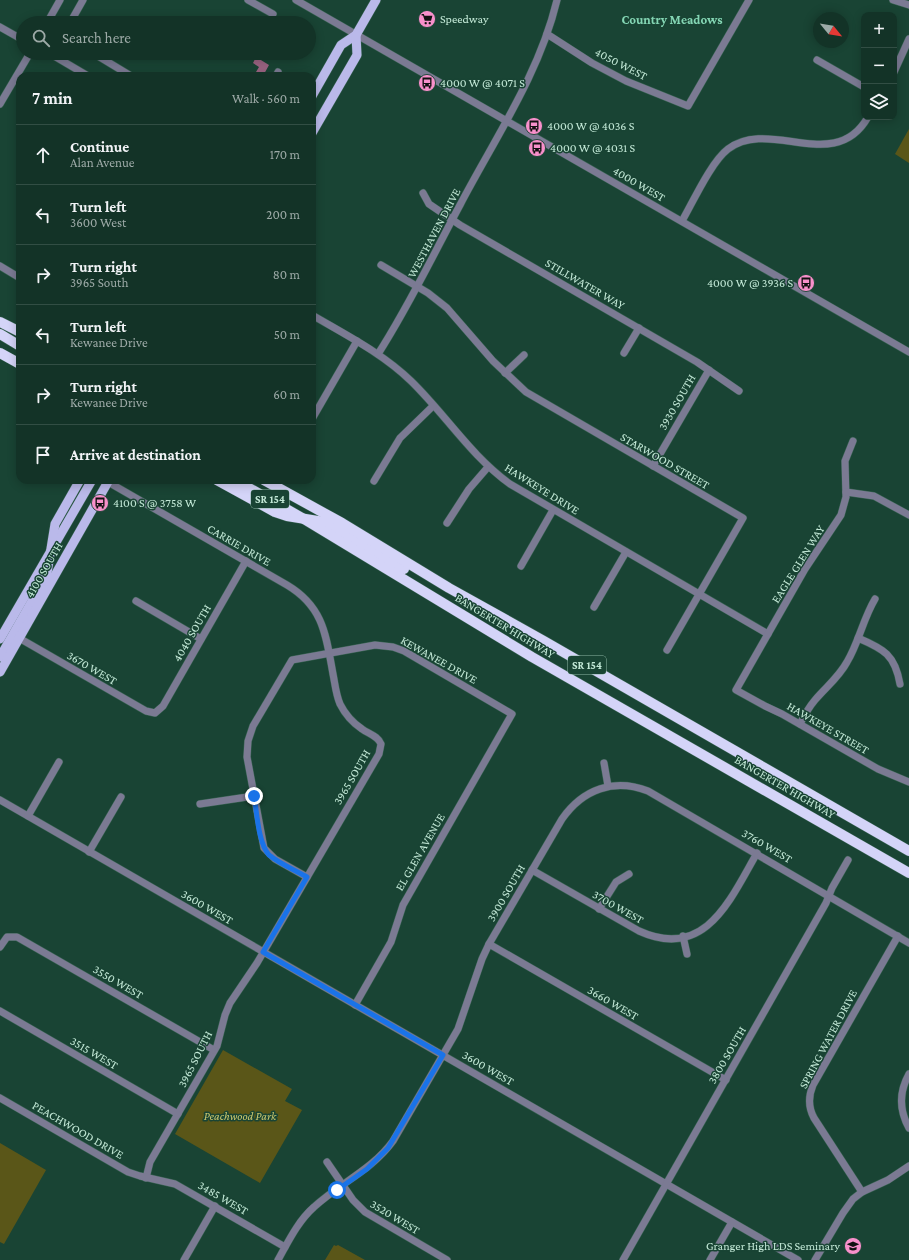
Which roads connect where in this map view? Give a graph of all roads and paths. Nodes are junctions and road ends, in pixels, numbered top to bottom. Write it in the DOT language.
graph roads {
  1 [pos="60,0"];
  2 [pos="83,0"];
  3 [pos="248,0"];
  4 [pos="296,0"];
  5 [pos="376,0"];
  6 [pos="556,0"];
  7 [pos="749,0"];
  8 [pos="893,0"];
  9 [pos="909,5"];
  10 [pos="273,14"];
  11 [pos="51,16"];
  12 [pos="74,16"];
  13 [pos="0,27"];
  14 [pos="547,34"];
  15 [pos="356,35"];
  16 [pos="16,36"];
  17 [pos="909,39"];
  18 [pos="26,60"];
  19 [pos="61,60"];
  20 [pos="105,60"];
  21 [pos="817,60"];
  22 [pos="897,65"];
  23 [pos="19,72"];
  24 [pos="81,72"];
  25 [pos="124,72"];
  26 [pos="16,77"];
  27 [pos="861,86"];
  28 [pos="316,89"];
  29 [pos="0,104"];
  30 [pos="866,120"];
  31 [pos="507,121"];
  32 [pos="316,126"];
  33 [pos="423,193"];
  34 [pos="453,220"];
  35 [pos="682,221"];
  36 [pos="381,265"];
  37 [pos="0,266"];
  38 [pos="16,276"];
  39 [pos="418,287"];
  40 [pos="316,318"];
  41 [pos="0,322"];
  42 [pos="639,328"];
  43 [pos="16,330"];
  44 [pos="0,334"];
  45 [pos="357,341"];
  46 [pos="16,344"];
  47 [pos="909,352"];
  48 [pos="0,353"];
  49 [pos="624,353"];
  50 [pos="378,354"];
  51 [pos="524,355"];
  52 [pos="16,362"];
  53 [pos="709,370"];
  54 [pos="505,373"];
  55 [pos="739,391"];
  56 [pos="433,406"];
  57 [pos="316,412"];
  58 [pos="853,441"];
  59 [pos="653,466"];
  60 [pos="488,467"];
  61 [pos="374,481"];
  62 [pos="78,484"];
  63 [pos="90,484"];
  64 [pos="107,484"];
  65 [pos="114,484"];
  66 [pos="224,484"];
  67 [pos="243,484"];
  68 [pos="271,484"];
  69 [pos="846,492"];
  70 [pos="553,510"];
  71 [pos="909,515"];
  72 [pos="304,519"];
  73 [pos="447,523"];
  74 [pos="49,552"];
  75 [pos="626,552"];
  76 [pos="246,561"];
  77 [pos="521,566"];
  78 [pos="449,588"];
  79 [pos="699,594"];
  80 [pos="875,600"];
  81 [pos="136,601"];
  82 [pos="594,607"];
  83 [pos="768,634"];
  84 [pos="19,638"];
  85 [pos="858,638"];
  86 [pos="0,639"];
  87 [pos="201,639"];
  88 [pos="667,650"];
  89 [pos="329,652"];
  90 [pos="0,657"];
  91 [pos="0,672"];
  92 [pos="900,684"];
  93 [pos="736,690"];
  94 [pos="155,713"];
  95 [pos="512,714"];
  96 [pos="800,724"];
  97 [pos="381,744"];
  98 [pos="59,762"];
  99 [pos="604,763"];
  100 [pos="909,782"];
  101 [pos="608,786"];
  102 [pos="254,796"];
  103 [pos="121,797"];
  104 [pos="0,800"];
  105 [pos="200,804"];
  106 [pos="28,816"];
  107 [pos="909,851"];
  108 [pos="89,852"];
  109 [pos="757,854"];
  110 [pos="848,860"];
  111 [pos="532,870"];
  112 [pos="909,873"];
  113 [pos="629,874"];
  114 [pos="307,877"];
  115 [pos="829,896"];
  116 [pos="600,909"];
  117 [pos="683,936"];
  118 [pos="898,936"];
  119 [pos="909,943"];
  120 [pos="489,944"];
  121 [pos="0,948"];
  122 [pos="263,952"];
  123 [pos="687,954"];
  124 [pos="355,1005"];
  125 [pos="0,1011"];
  126 [pos="214,1050"];
  127 [pos="443,1055"];
  128 [pos="909,1074"];
  129 [pos="726,1080"];
  130 [pos="0,1098"];
  131 [pos="178,1114"];
  132 [pos="909,1128"];
  133 [pos="327,1162"];
  134 [pos="909,1166"];
  135 [pos="146,1178"];
  136 [pos="666,1184"];
  137 [pos="343,1185"];
  138 [pos="862,1192"];
  139 [pos="215,1206"];
  140 [pos="732,1222"];
  141 [pos="285,1247"];
  142 [pos="184,1260"];
  143 [pos="278,1260"];
  144 [pos="447,1260"];
  145 [pos="623,1260"];
  146 [pos="710,1260"];
  147 [pos="798,1260"];
  148 [pos="816,1260"];
  1 -- 11 [label="street"];
  2 -- 12 [label="street"];
  3 -- 10 [label="street"];
  4 -- 15 [label="street, 4000 WEST"];
  5 -- 15 [label="main road"];
  6 -- 14 [label="street"];
  7 -- 14 [label="street, 4050 WEST"];
  8 -- 9 [label="street"];
  13 -- 16 [label="street"];
  14 -- 31 [label="street"];
  15 -- 28 [label="main road"];
  15 -- 31 [label="street, 4000 WEST"];
  15 -- 32 [label="main road"];
  17 -- 22 [label="street"];
  18 -- 23 [label="street"];
  19 -- 24 [label="street"];
  20 -- 25 [label="street"];
  21 -- 27 [label="street"];
  26 -- 29 [label="street"];
  30 -- 35 [label="street"];
  31 -- 34 [label="street, WESTHAVEN DRIVE"];
  31 -- 35 [label="street, 4000 WEST"];
  33 -- 34 [label="street, STILLWATER WAY"];
  34 -- 39 [label="street, WESTHAVEN DRIVE"];
  34 -- 42 [label="street, STILLWATER WAY"];
  35 -- 47 [label="street, 4000 WEST"];
  36 -- 39 [label="street, STARWOOD STREET"];
  37 -- 38 [label="street"];
  39 -- 50 [label="street, WESTHAVEN DRIVE"];
  39 -- 54 [label="street, STARWOOD STREET"];
  40 -- 45 [label="street, HAWKEYE DRIVE"];
  41 -- 43 [label="highway"];
  42 -- 49 [label="street"];
  42 -- 53 [label="street, STILLWATER WAY"];
  44 -- 46 [label="highway"];
  45 -- 50 [label="street, HAWKEYE DRIVE"];
  45 -- 57 [label="street"];
  48 -- 52 [label="highway"];
  50 -- 56 [label="street, HAWKEYE DRIVE"];
  51 -- 54 [label="street"];
  53 -- 55 [label="street, STILLWATER WAY"];
  53 -- 59 [label="street, 3930 SOUTH"];
  54 -- 59 [label="street, STARWOOD STREET"];
  56 -- 60 [label="street, HAWKEYE DRIVE"];
  56 -- 61 [label="street"];
  58 -- 69 [label="street, EAGLE GLEN WAY"];
  59 -- 79 [label="street, STARWOOD STREET"];
  60 -- 70 [label="street, HAWKEYE DRIVE"];
  60 -- 73 [label="street"];
  62 -- 74 [label="main road"];
  63 -- 74 [label="main road, 4100 SOUTH"];
  64 -- 84 [label="main road, 4100 SOUTH"];
  65 -- 76 [label="street, CARRIE DRIVE"];
  66 -- 72 [label="highway"];
  67 -- 72 [label="highway, BANGERTER HIGHWAY / SR 154"];
  68 -- 78 [label="highway, BANGERTER HIGHWAY / SR 154"];
  69 -- 71 [label="street"];
  69 -- 83 [label="street, EAGLE GLEN WAY"];
  70 -- 75 [label="street, HAWKEYE DRIVE"];
  70 -- 77 [label="street"];
  72 -- 78 [label="highway"];
  72 -- 112 [label="highway, BANGERTER HIGHWAY / SR 154"];
  74 -- 86 [label="main road, 4100 SOUTH"];
  74 -- 90 [label="main road"];
  75 -- 79 [label="street, HAWKEYE DRIVE"];
  75 -- 82 [label="street"];
  76 -- 87 [label="street, 4040 SOUTH"];
  76 -- 89 [label="street, CARRIE DRIVE"];
  78 -- 107 [label="highway, BANGERTER HIGHWAY / SR 154"];
  79 -- 83 [label="street, HAWKEYE DRIVE"];
  79 -- 88 [label="street"];
  80 -- 85 [label="street"];
  81 -- 87 [label="street"];
  83 -- 93 [label="street, EAGLE GLEN WAY"];
  84 -- 91 [label="main road, 4100 SOUTH"];
  84 -- 94 [label="street, 3670 WEST"];
  85 -- 92 [label="street"];
  85 -- 96 [label="street"];
  87 -- 94 [label="street, 4040 SOUTH"];
  89 -- 95 [label="street, KEWANEE DRIVE"];
  89 -- 97 [label="street, CARRIE DRIVE"];
  89 -- 102 [label="street, KEWANEE DRIVE"];
  93 -- 96 [label="street, HAWKEYE STREET"];
  95 -- 124 [label="street, EL GLEN AVENUE"];
  96 -- 100 [label="street, HAWKEYE STREET"];
  97 -- 114 [label="street, 3965 SOUTH"];
  98 -- 106 [label="street"];
  99 -- 101 [label="street"];
  101 -- 109 [label="street, 3760 WEST"];
  101 -- 111 [label="street, 3900 SOUTH"];
  102 -- 105 [label="street"];
  102 -- 114 [label="street, KEWANEE DRIVE"];
  103 -- 108 [label="street"];
  104 -- 106 [label="street, 3600 WEST"];
  106 -- 108 [label="street, 3600 WEST"];
  108 -- 122 [label="street, 3600 WEST"];
  109 -- 115 [label="street, 3760 WEST"];
  109 -- 117 [label="street, 3700 WEST"];
  110 -- 115 [label="street, 3800 SOUTH"];
  111 -- 116 [label="street, 3700 WEST"];
  111 -- 120 [label="street, 3900 SOUTH"];
  113 -- 116 [label="street"];
  114 -- 122 [label="street, 3965 SOUTH"];
  115 -- 118 [label="street, 3760 WEST"];
  115 -- 129 [label="street, 3800 SOUTH"];
  116 -- 117 [label="street, 3700 WEST"];
  117 -- 123 [label="street"];
  118 -- 119 [label="street, 3760 WEST"];
  118 -- 138 [label="street, SPRING WATER DRIVE"];
  120 -- 127 [label="street, 3900 SOUTH"];
  120 -- 129 [label="street, 3660 WEST"];
  121 -- 126 [label="street, 3550 WEST"];
  122 -- 124 [label="street, 3600 WEST"];
  122 -- 126 [label="street, 3965 SOUTH"];
  124 -- 127 [label="street, 3600 WEST"];
  125 -- 131 [label="street, 3515 WEST"];
  126 -- 131 [label="street, 3965 SOUTH"];
  127 -- 136 [label="street, 3600 WEST"];
  127 -- 137 [label="street, 3900 SOUTH"];
  128 -- 132 [label="street"];
  129 -- 136 [label="street, 3800 SOUTH"];
  130 -- 135 [label="street, PEACHWOOD DRIVE"];
  131 -- 135 [label="street, 3965 SOUTH"];
  133 -- 137 [label="street, 3520 WEST"];
  134 -- 138 [label="street"];
  135 -- 139 [label="street, 3485 WEST"];
  136 -- 140 [label="street, 3600 WEST"];
  136 -- 145 [label="street, 3800 SOUTH"];
  137 -- 141 [label="street, 3900 SOUTH"];
  137 -- 144 [label="street, 3520 WEST"];
  138 -- 148 [label="street"];
  139 -- 141 [label="street, 3485 WEST"];
  139 -- 142 [label="street"];
  140 -- 146 [label="street"];
  140 -- 147 [label="street, 3600 WEST"];
  141 -- 143 [label="street, 3900 SOUTH"];
}
